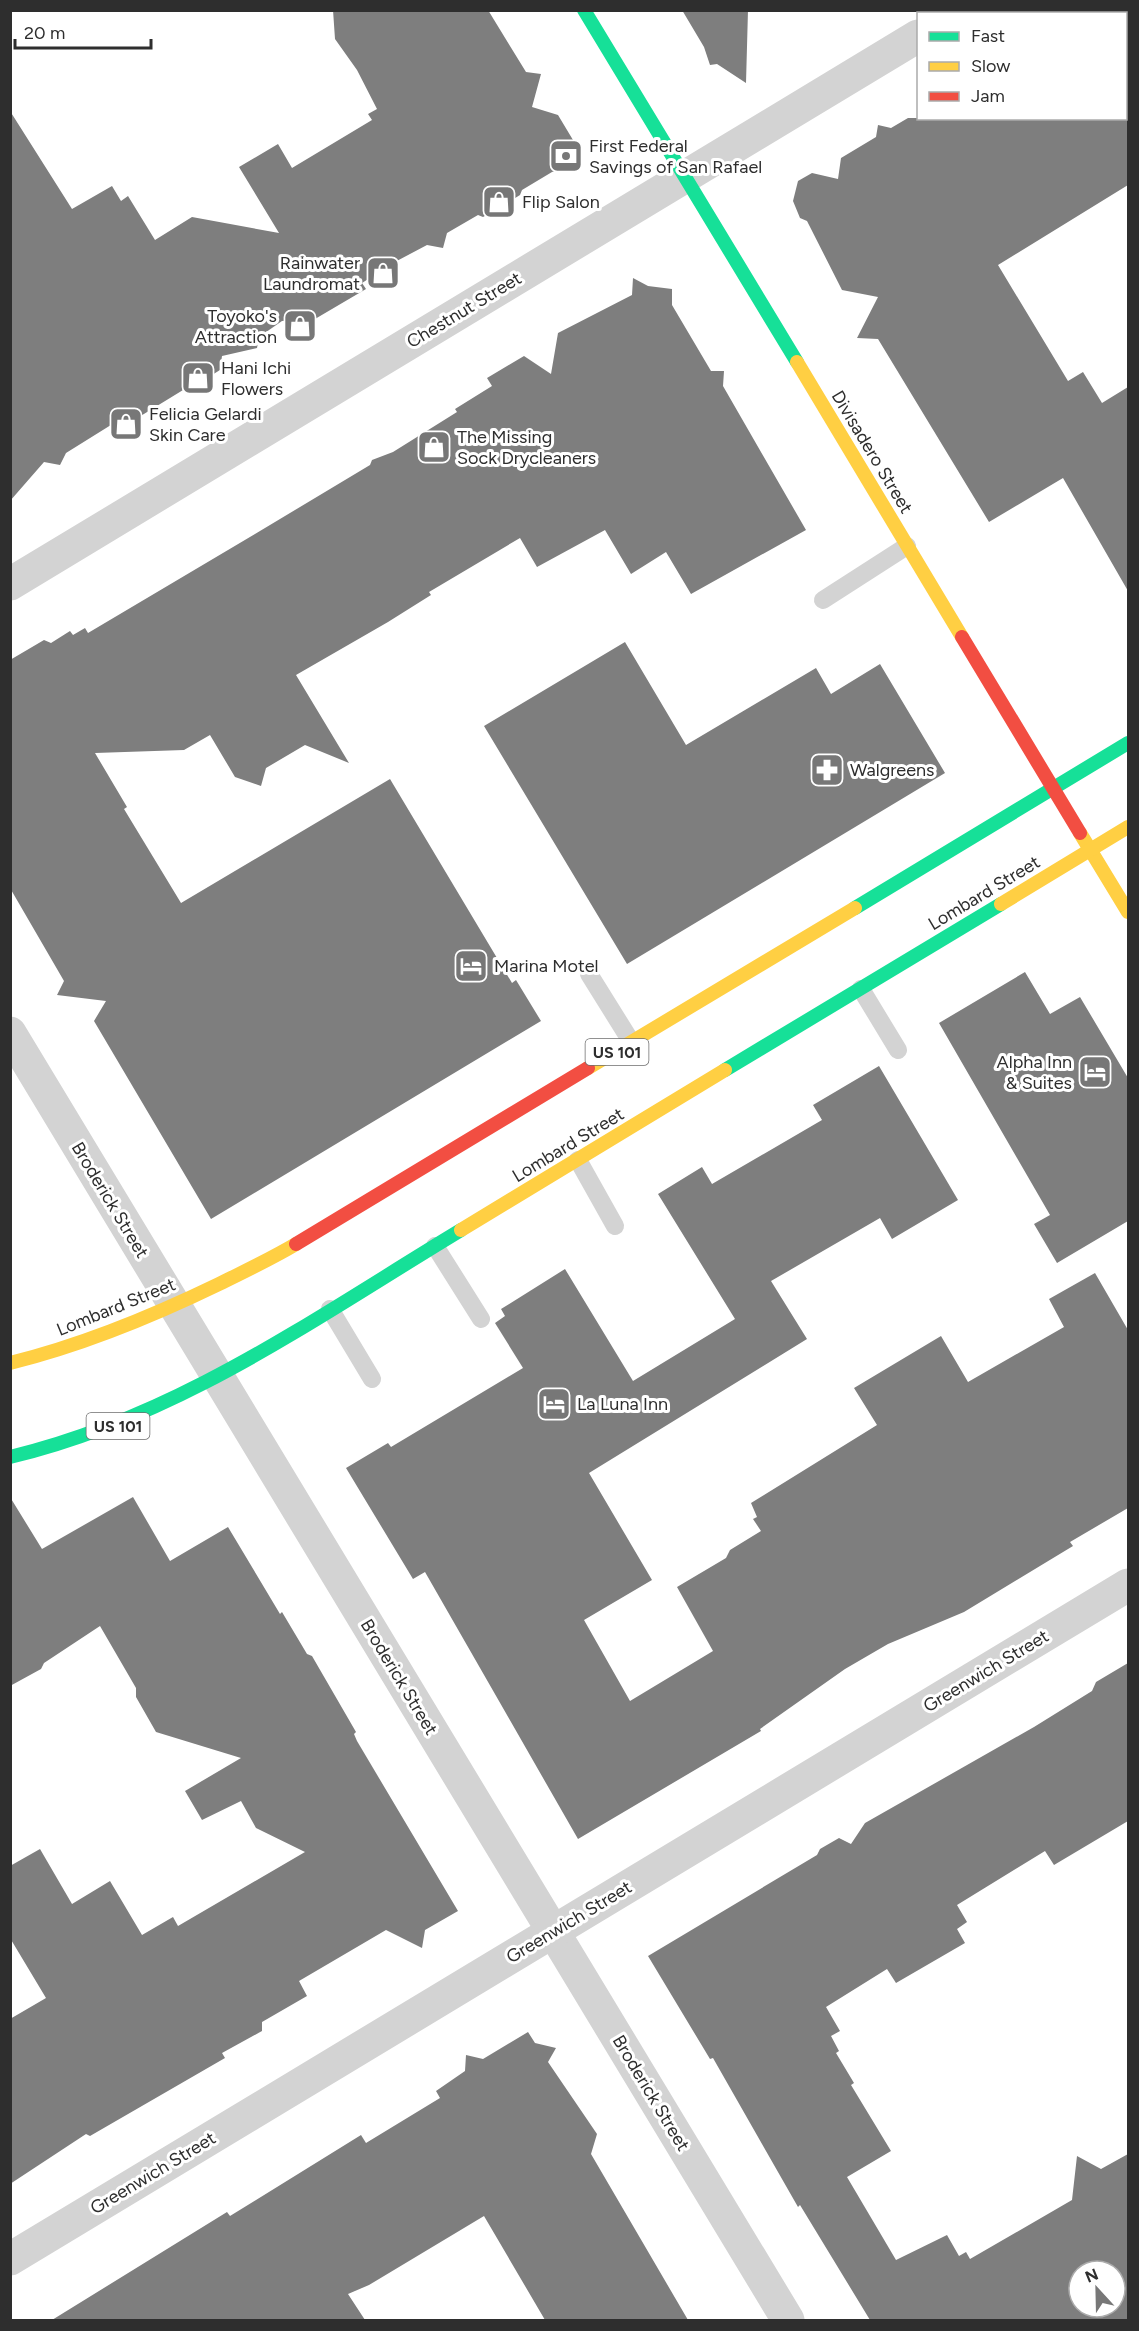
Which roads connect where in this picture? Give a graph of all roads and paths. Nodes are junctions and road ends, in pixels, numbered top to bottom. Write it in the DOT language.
graph roads {
  1 [pos="584,10"];
  2 [pos="917,37"];
  3 [pos="685,177"];
  4 [pos="907,546"];
  5 [pos="10,584"];
  6 [pos="823,600"];
  7 [pos="1128,743"];
  8 [pos="1054,788"];
  9 [pos="1128,827"];
  10 [pos="1091,850"];
  11 [pos="1128,912"];
  12 [pos="589,974"];
  13 [pos="861,989"];
  14 [pos="10,1033"];
  15 [pos="632,1043"];
  16 [pos="898,1050"];
  17 [pos="578,1160"];
  18 [pos="615,1226"];
  19 [pos="435,1246"];
  20 [pos="174,1304"];
  21 [pos="330,1309"];
  22 [pos="481,1319"];
  23 [pos="10,1363"];
  24 [pos="218,1377"];
  25 [pos="372,1379"];
  26 [pos="10,1457"];
  27 [pos="1128,1585"];
  28 [pos="553,1931"];
  29 [pos="10,2259"];
  30 [pos="788,2320"];
  1 -- 3 [label="main road, Divisadero Street"];
  2 -- 3 [label="street, Chestnut Street"];
  3 -- 4 [label="main road, Divisadero Street"];
  3 -- 5 [label="street, Chestnut Street"];
  4 -- 6 [label="lane"];
  4 -- 8 [label="main road, Divisadero Street"];
  7 -- 8 [label="main road, Lombard Street / US 101"];
  8 -- 10 [label="main road, Divisadero Street"];
  8 -- 15 [label="main road, Lombard Street / US 101"];
  9 -- 10 [label="main road, Lombard Street / US 101"];
  10 -- 11 [label="main road, Divisadero Street"];
  10 -- 13 [label="main road, Lombard Street / US 101"];
  12 -- 15 [label="lane"];
  13 -- 16 [label="lane"];
  13 -- 17 [label="main road, Lombard Street / US 101"];
  14 -- 20 [label="street, Broderick Street"];
  15 -- 20 [label="main road, Lombard Street / US 101"];
  17 -- 18 [label="lane"];
  17 -- 19 [label="main road, Lombard Street / US 101"];
  19 -- 21 [label="main road, Lombard Street / US 101"];
  19 -- 22 [label="lane"];
  20 -- 23 [label="main road, Lombard Street / US 101"];
  20 -- 24 [label="street, Broderick Street"];
  21 -- 24 [label="main road, Lombard Street / US 101"];
  21 -- 25 [label="lane"];
  24 -- 26 [label="main road, Lombard Street / US 101"];
  24 -- 28 [label="street, Broderick Street"];
  27 -- 28 [label="street, Greenwich Street"];
  28 -- 29 [label="street, Greenwich Street"];
  28 -- 30 [label="street, Broderick Street"];
}
